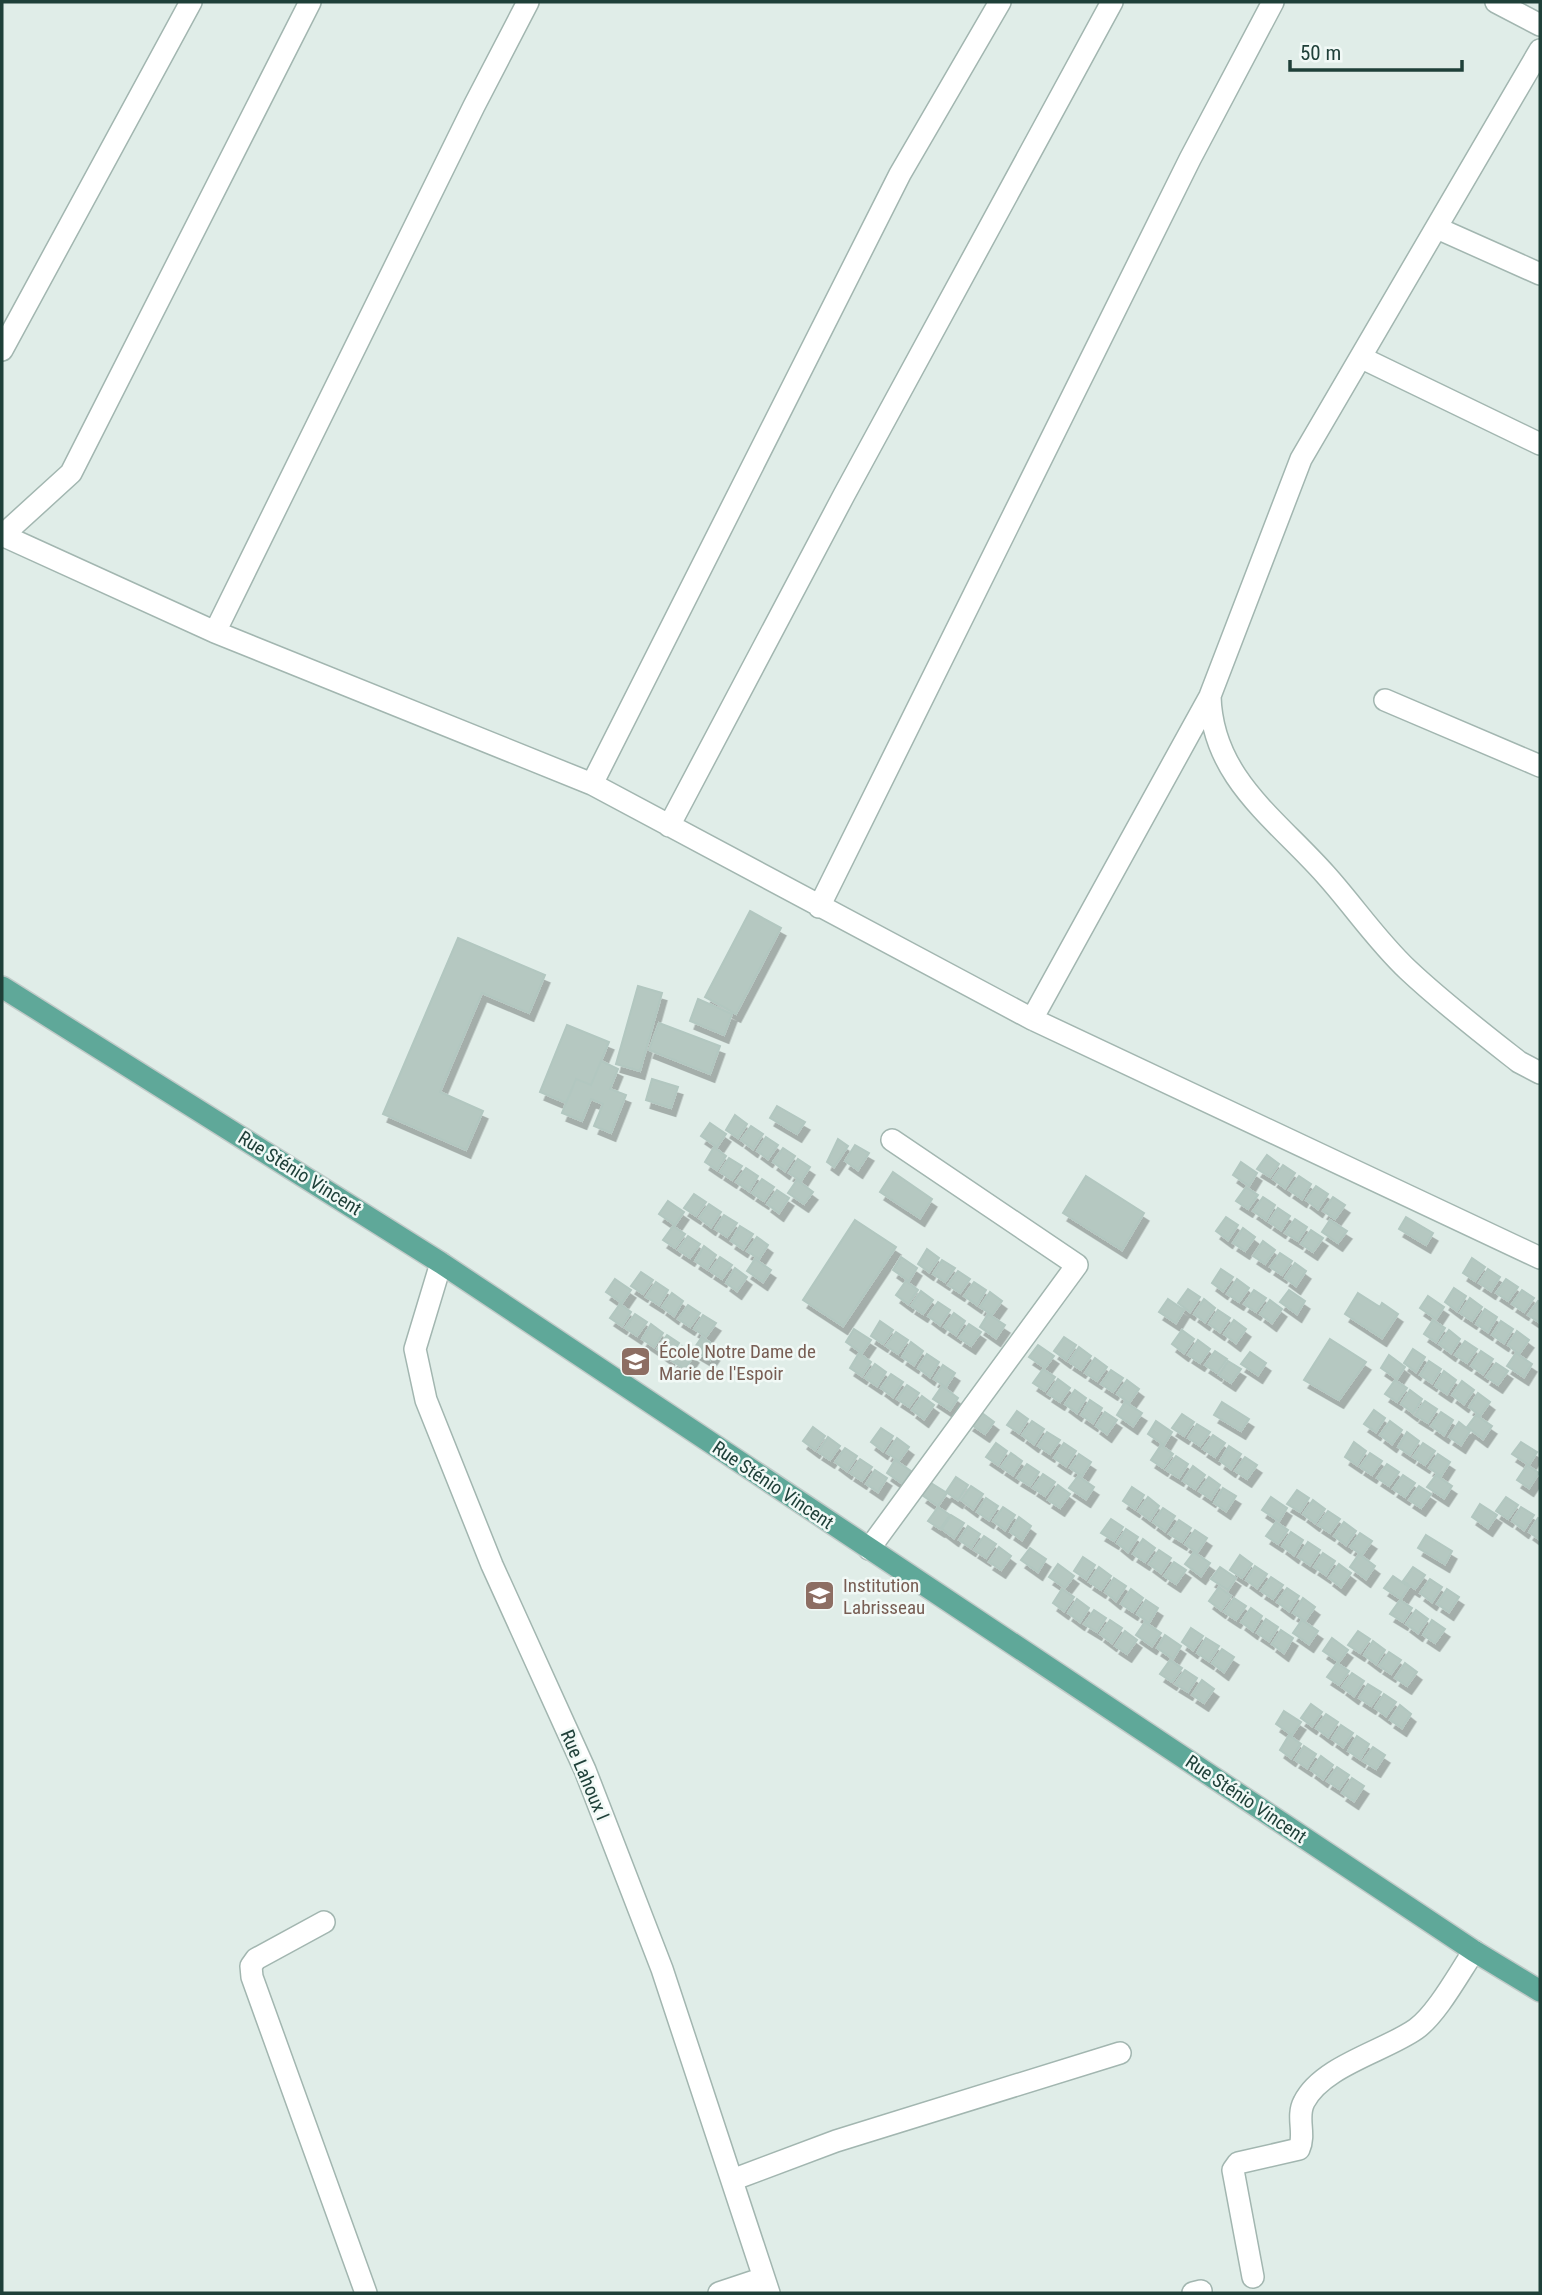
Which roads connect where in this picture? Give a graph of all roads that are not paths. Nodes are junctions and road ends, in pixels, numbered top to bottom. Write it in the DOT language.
graph roads {
  1 [pos="191,2"];
  2 [pos="310,2"];
  3 [pos="528,2"];
  4 [pos="1000,2"];
  5 [pos="1112,2"];
  6 [pos="1273,2"];
  7 [pos="1496,2"];
  8 [pos="1540,25"];
  9 [pos="1540,50"];
  10 [pos="1437,228"];
  11 [pos="1540,274"];
  12 [pos="2,350"];
  13 [pos="1362,358"];
  14 [pos="1540,444"];
  15 [pos="2,535"];
  16 [pos="215,632"];
  17 [pos="1210,696"];
  18 [pos="1385,700"];
  19 [pos="1540,766"];
  20 [pos="592,784"];
  21 [pos="669,826"];
  22 [pos="819,907"];
  23 [pos="2,987"];
  24 [pos="1032,1019"];
  25 [pos="1540,1073"];
  26 [pos="892,1140"];
  27 [pos="1540,1258"];
  28 [pos="441,1263"];
  29 [pos="869,1549"];
  30 [pos="324,1922"];
  31 [pos="1474,1951"];
  32 [pos="1540,1991"];
  33 [pos="1120,2053"];
  34 [pos="732,2180"];
  35 [pos="1253,2277"];
  36 [pos="766,2285"];
  37 [pos="366,2293"];
  38 [pos="719,2293"];
  1 -- 12 [label="street"];
  2 -- 15 [label="street"];
  3 -- 16 [label="street"];
  4 -- 20 [label="street"];
  5 -- 21 [label="street"];
  6 -- 22 [label="street"];
  7 -- 8 [label="street"];
  9 -- 10 [label="street"];
  10 -- 11 [label="street"];
  10 -- 13 [label="street"];
  13 -- 14 [label="street"];
  13 -- 17 [label="street"];
  15 -- 16 [label="street"];
  16 -- 20 [label="street"];
  17 -- 24 [label="street"];
  17 -- 25 [label="street"];
  18 -- 19 [label="street"];
  20 -- 21 [label="street"];
  21 -- 22 [label="street"];
  22 -- 24 [label="street"];
  23 -- 28 [label="main road, Rue Sténio Vincent"];
  24 -- 27 [label="street"];
  26 -- 29 [label="street"];
  28 -- 29 [label="main road, Rue Sténio Vincent"];
  28 -- 34 [label="street, Rue Lahoux I"];
  29 -- 31 [label="main road, Rue Sténio Vincent"];
  30 -- 37 [label="street"];
  31 -- 32 [label="main road, Rue Sténio Vincent"];
  31 -- 35 [label="street"];
  33 -- 34 [label="street"];
  34 -- 36 [label="street, Rue Lahoux I"];
  36 -- 38 [label="street"];
}
